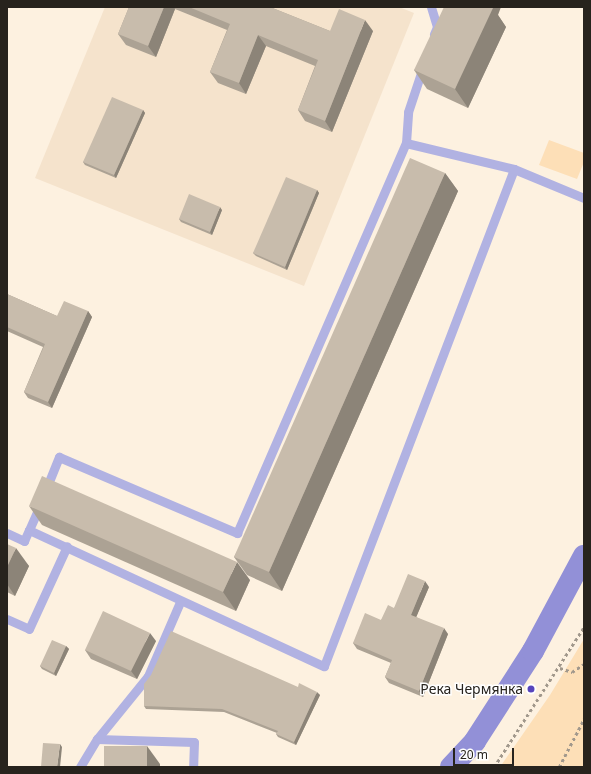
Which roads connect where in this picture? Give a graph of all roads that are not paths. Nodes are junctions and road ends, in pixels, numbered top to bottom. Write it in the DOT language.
graph roads {
  1 [pos="431,7"];
  2 [pos="432,41"];
  3 [pos="427,55"];
  4 [pos="406,143"];
  5 [pos="514,169"];
  6 [pos="584,198"];
  7 [pos="30,530"];
  8 [pos="7,533"];
  9 [pos="67,546"];
  10 [pos="584,556"];
  11 [pos="180,602"];
  12 [pos="7,619"];
  13 [pos="97,739"];
  14 [pos="80,767"];
  15 [pos="193,767"];
  16 [pos="452,767"];
  1 -- 2 [label="lane"];
  3 -- 4 [label="lane"];
  4 -- 5 [label="lane"];
  4 -- 7 [label="lane"];
  5 -- 6 [label="lane"];
  5 -- 11 [label="lane"];
  7 -- 8 [label="lane"];
  7 -- 9 [label="lane"];
  9 -- 11 [label="lane"];
  9 -- 12 [label="lane"];
  10 -- 16 [label="street"];
  11 -- 13 [label="lane"];
  13 -- 14 [label="lane"];
  13 -- 15 [label="lane"];
}
